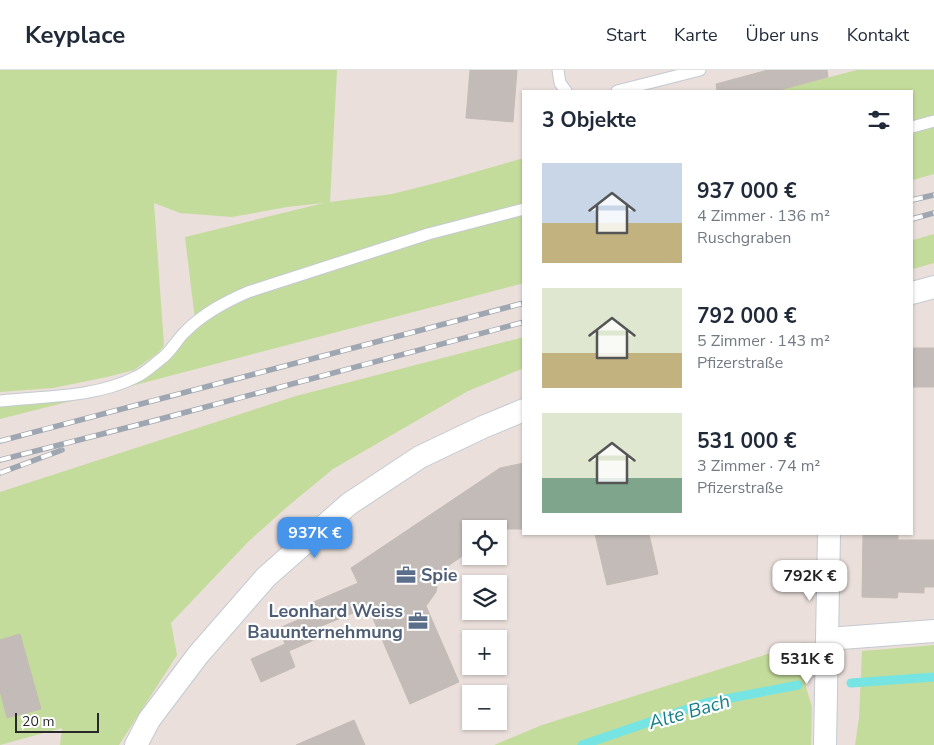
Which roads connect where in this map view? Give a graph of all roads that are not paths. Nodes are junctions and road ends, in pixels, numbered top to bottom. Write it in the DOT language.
graph roads {
  1 [pos="558,70"];
  2 [pos="700,70"];
  3 [pos="565,90"];
  4 [pos="621,90"];
  5 [pos="934,121"];
  6 [pos="913,127"];
  7 [pos="522,210"];
  8 [pos="934,287"];
  9 [pos="913,293"];
  10 [pos="0,401"];
  11 [pos="522,411"];
  12 [pos="829,535"];
  13 [pos="934,631"];
  14 [pos="828,639"];
  15 [pos="136,745"];
  16 [pos="825,745"];
  1 -- 3 [label="lane"];
  2 -- 4 [label="lane"];
  5 -- 6 [label="lane"];
  7 -- 10 [label="lane"];
  8 -- 9 [label="street"];
  11 -- 15 [label="street"];
  12 -- 14 [label="street"];
  13 -- 14 [label="street"];
  14 -- 16 [label="street"];
}
